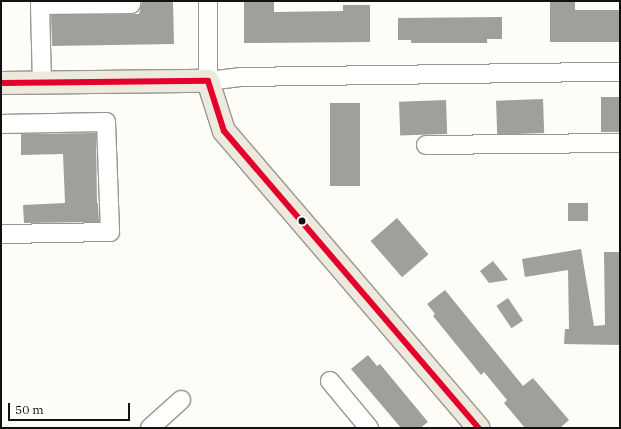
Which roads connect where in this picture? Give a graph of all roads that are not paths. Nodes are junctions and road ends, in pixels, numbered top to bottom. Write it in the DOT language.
graph roads {
  1 [pos="131,1"];
  2 [pos="208,1"];
  3 [pos="40,3"];
  4 [pos="620,72"];
  5 [pos="208,81"];
  6 [pos="1,83"];
  7 [pos="42,83"];
  8 [pos="1,124"];
  9 [pos="620,143"];
  10 [pos="426,145"];
  11 [pos="1,234"];
  12 [pos="330,381"];
  13 [pos="181,400"];
  14 [pos="477,427"];
  15 [pos="150,428"];
  16 [pos="369,428"];
  1 -- 3 [label="street"];
  2 -- 5 [label="street"];
  3 -- 7 [label="street"];
  4 -- 5 [label="street"];
  5 -- 7 [label="main road"];
  5 -- 14 [label="main road"];
  6 -- 7 [label="main road"];
  8 -- 11 [label="street"];
  9 -- 10 [label="street"];
  12 -- 16 [label="street"];
  13 -- 15 [label="street"];
}
